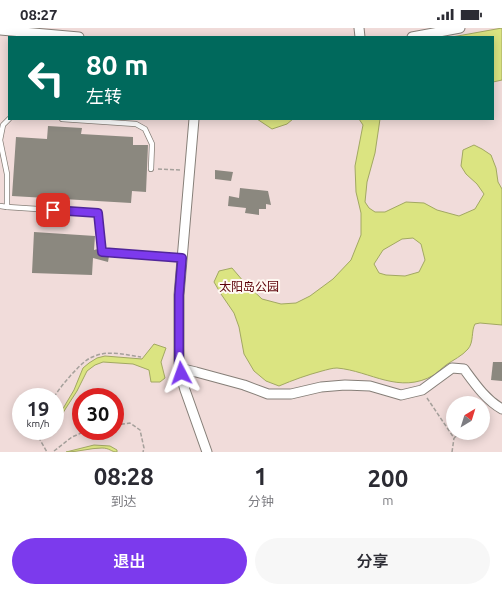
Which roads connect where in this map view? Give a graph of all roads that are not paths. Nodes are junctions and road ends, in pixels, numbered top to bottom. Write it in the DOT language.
graph roads {
  1 [pos="460,28"];
  2 [pos="0,30"];
  3 [pos="68,36"];
  4 [pos="417,36"];
  5 [pos="8,120"];
  6 [pos="77,120"];
  7 [pos="194,120"];
  8 [pos="151,169"];
  9 [pos="0,206"];
  10 [pos="8,207"];
  11 [pos="182,258"];
  12 [pos="179,368"];
  13 [pos="502,409"];
  14 [pos="207,452"];
  1 -- 4 [label="street"];
  2 -- 3 [label="street"];
  5 -- 10 [label="lane"];
  6 -- 8 [label="lane"];
  7 -- 11 [label="street"];
  9 -- 10 [label="lane"];
  10 -- 11 [label="lane"];
  11 -- 12 [label="street"];
  12 -- 13 [label="street"];
  12 -- 14 [label="street"];
}
